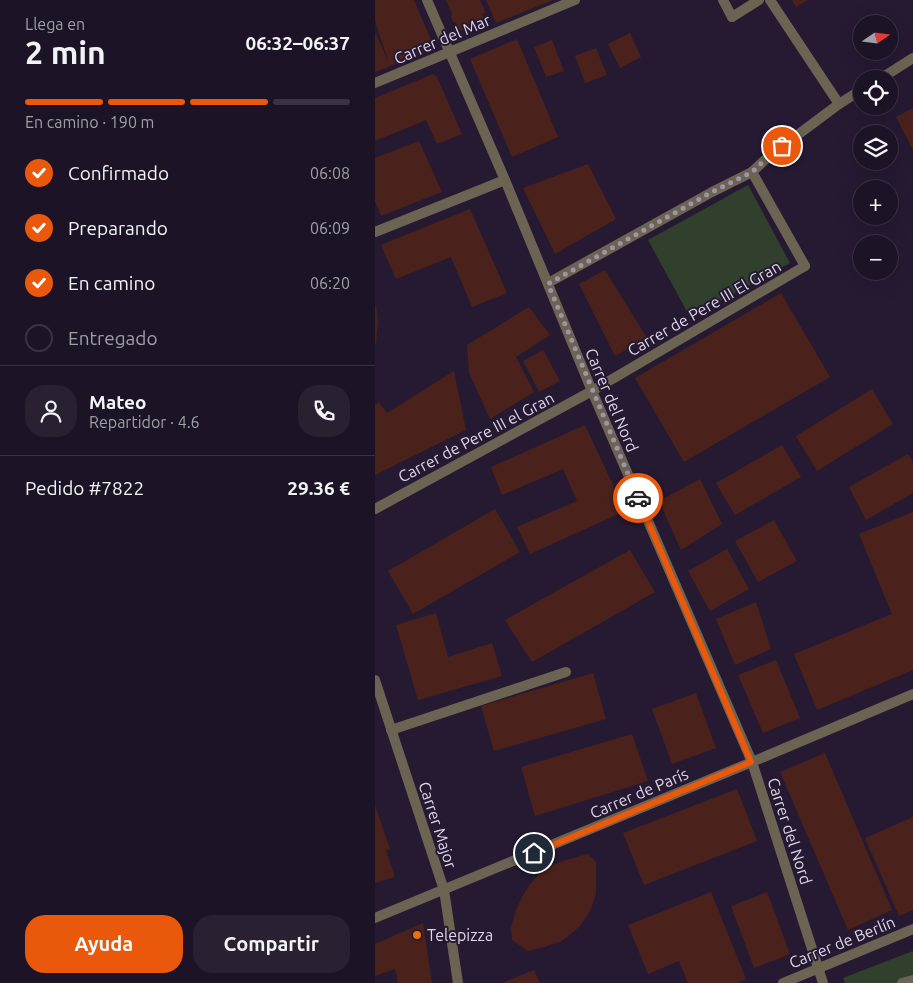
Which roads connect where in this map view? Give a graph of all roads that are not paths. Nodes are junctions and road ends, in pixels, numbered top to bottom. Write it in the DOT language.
graph roads {
  1 [pos="427,0"];
  2 [pos="575,0"];
  3 [pos="723,0"];
  4 [pos="759,0"];
  5 [pos="770,0"];
  6 [pos="450,52"];
  7 [pos="913,58"];
  8 [pos="894,70"];
  9 [pos="375,83"];
  10 [pos="853,95"];
  11 [pos="839,104"];
  12 [pos="752,172"];
  13 [pos="505,180"];
  14 [pos="375,232"];
  15 [pos="548,284"];
  16 [pos="592,391"];
  17 [pos="375,509"];
  18 [pos="565,672"];
  19 [pos="375,680"];
  20 [pos="913,694"];
  21 [pos="391,730"];
  22 [pos="751,762"];
  23 [pos="444,890"];
  24 [pos="375,918"];
  25 [pos="913,930"];
  26 [pos="819,968"];
  27 [pos="913,980"];
  28 [pos="458,983"];
  29 [pos="783,983"];
  30 [pos="823,983"];
  31 [pos="902,983"];
  1 -- 6 [label="street, Carrer del Nord"];
  2 -- 6 [label="street, Carrer del Mar"];
  3 -- 4 [label="street"];
  5 -- 11 [label="street"];
  6 -- 9 [label="street, Carrer del Mar"];
  6 -- 13 [label="street, Carrer del Nord"];
  7 -- 8 [label="street"];
  10 -- 11 [label="street"];
  11 -- 12 [label="street"];
  12 -- 15 [label="street"];
  12 -- 16 [label="street, Carrer de Pere III El Gran"];
  13 -- 14 [label="street"];
  13 -- 15 [label="street, Carrer del Nord"];
  15 -- 16 [label="street, Carrer del Nord"];
  16 -- 17 [label="street, Carrer de Pere III el Gran"];
  16 -- 22 [label="street, Carrer del Nord"];
  18 -- 21 [label="street"];
  19 -- 21 [label="street, Carrer Major"];
  20 -- 22 [label="street, Carrer de París"];
  21 -- 23 [label="street, Carrer Major"];
  22 -- 23 [label="street, Carrer de París"];
  22 -- 26 [label="street, Carrer del Nord"];
  23 -- 24 [label="street, Carrer de París"];
  23 -- 28 [label="street, Carrer Major"];
  25 -- 26 [label="street, Carrer de Berlín"];
  26 -- 29 [label="street, Carrer de Berlín"];
  26 -- 30 [label="street, Carrer del Nord"];
  27 -- 31 [label="street"];
}
